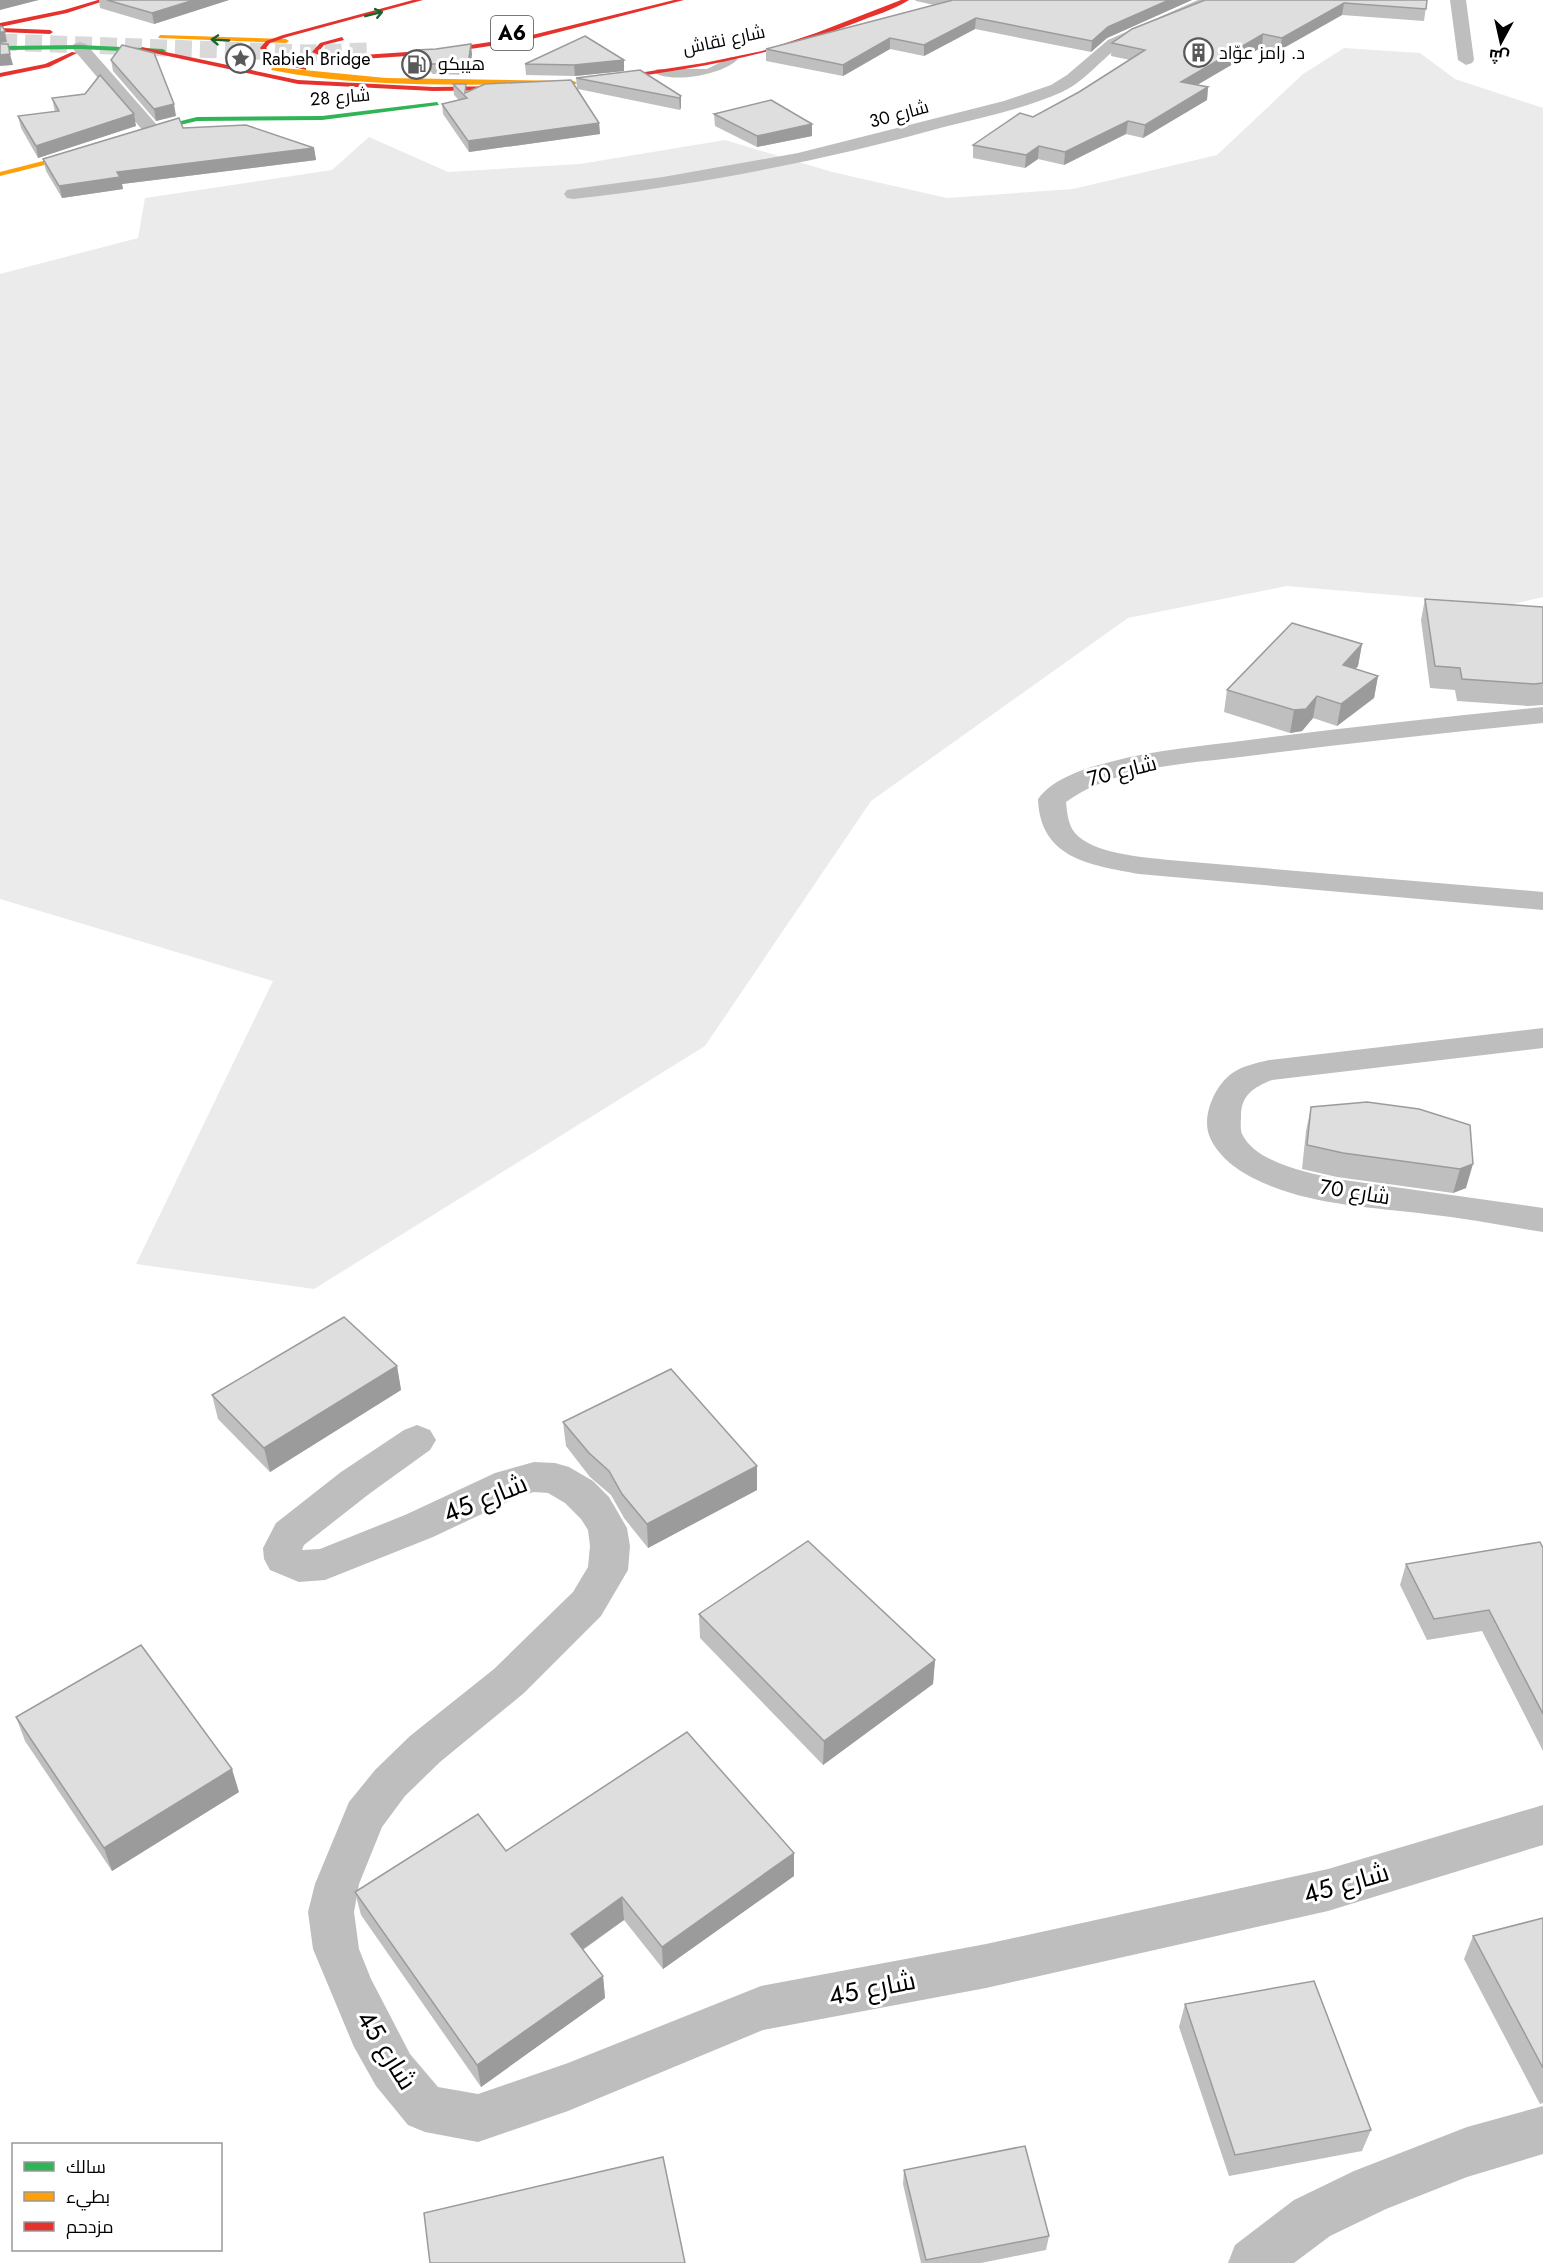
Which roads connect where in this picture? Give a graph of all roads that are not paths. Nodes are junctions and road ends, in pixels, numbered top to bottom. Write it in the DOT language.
graph roads {
  1 [pos="104,0"];
  2 [pos="420,0"];
  3 [pos="652,0"];
  4 [pos="681,0"];
  5 [pos="906,0"];
  6 [pos="1209,0"];
  7 [pos="1458,0"];
  8 [pos="64,12"];
  9 [pos="327,26"];
  10 [pos="3,28"];
  11 [pos="62,38"];
  12 [pos="426,39"];
  13 [pos="320,40"];
  14 [pos="268,42"];
  15 [pos="3,48"];
  16 [pos="142,49"];
  17 [pos="371,50"];
  18 [pos="740,57"];
  19 [pos="332,59"];
  20 [pos="1467,60"];
  21 [pos="273,62"];
  22 [pos="232,69"];
  23 [pos="380,74"];
  24 [pos="0,75"];
  25 [pos="581,76"];
  26 [pos="542,86"];
  27 [pos="397,87"];
  28 [pos="413,107"];
  29 [pos="146,131"];
  30 [pos="125,138"];
  31 [pos="100,147"];
  32 [pos="0,174"];
  33 [pos="573,194"];
  34 [pos="1543,715"];
  35 [pos="1543,901"];
  36 [pos="1543,1038"];
  37 [pos="1543,1220"];
  38 [pos="417,1440"];
  39 [pos="1543,1825"];
  40 [pos="1543,2130"];
  41 [pos="1253,2263"];
  1 -- 8 [label="main road"];
  9 -- 2 [label="main road, one-way"];
  3 -- 17 [label="main road, A6"];
  4 -- 17 [label="main road"];
  5 -- 18 [label="main road, شارع نقاش"];
  6 -- 33 [label="street, شارع 30"];
  7 -- 20 [label="street"];
  8 -- 10 [label="main road"];
  8 -- 11 [label="main road"];
  9 -- 13 [label="main road"];
  9 -- 14 [label="main road"];
  10 -- 11 [label="main road"];
  10 -- 15 [label="main road"];
  14 -- 11 [label="main road, one-way"];
  11 -- 15 [label="main road"];
  11 -- 16 [label="main road"];
  11 -- 24 [label="main road"];
  11 -- 29 [label="street"];
  12 -- 17 [label="main road"];
  13 -- 14 [label="main road"];
  13 -- 19 [label="main road"];
  14 -- 21 [label="main road"];
  16 -- 21 [label="main road"];
  16 -- 22 [label="main road"];
  17 -- 19 [label="main road"];
  17 -- 23 [label="main road"];
  18 -- 25 [label="main road, شارع نقاش"];
  18 -- 25 [label="main road"];
  19 -- 21 [label="main road"];
  21 -- 22 [label="main road"];
  21 -- 23 [label="main road"];
  21 -- 25 [label="main road"];
  22 -- 27 [label="main road"];
  23 -- 25 [label="main road"];
  25 -- 26 [label="main road, شارع نقاش"];
  26 -- 27 [label="main road"];
  26 -- 28 [label="main road, شارع 28"];
  27 -- 28 [label="main road"];
  28 -- 29 [label="main road, شارع 28"];
  29 -- 30 [label="main road, شارع 28"];
  31 -- 32 [label="main road"];
  34 -- 35 [label="street, شارع 70"];
  36 -- 37 [label="street, شارع 70"];
  38 -- 39 [label="street, شارع 45"];
  40 -- 41 [label="street"];
}
